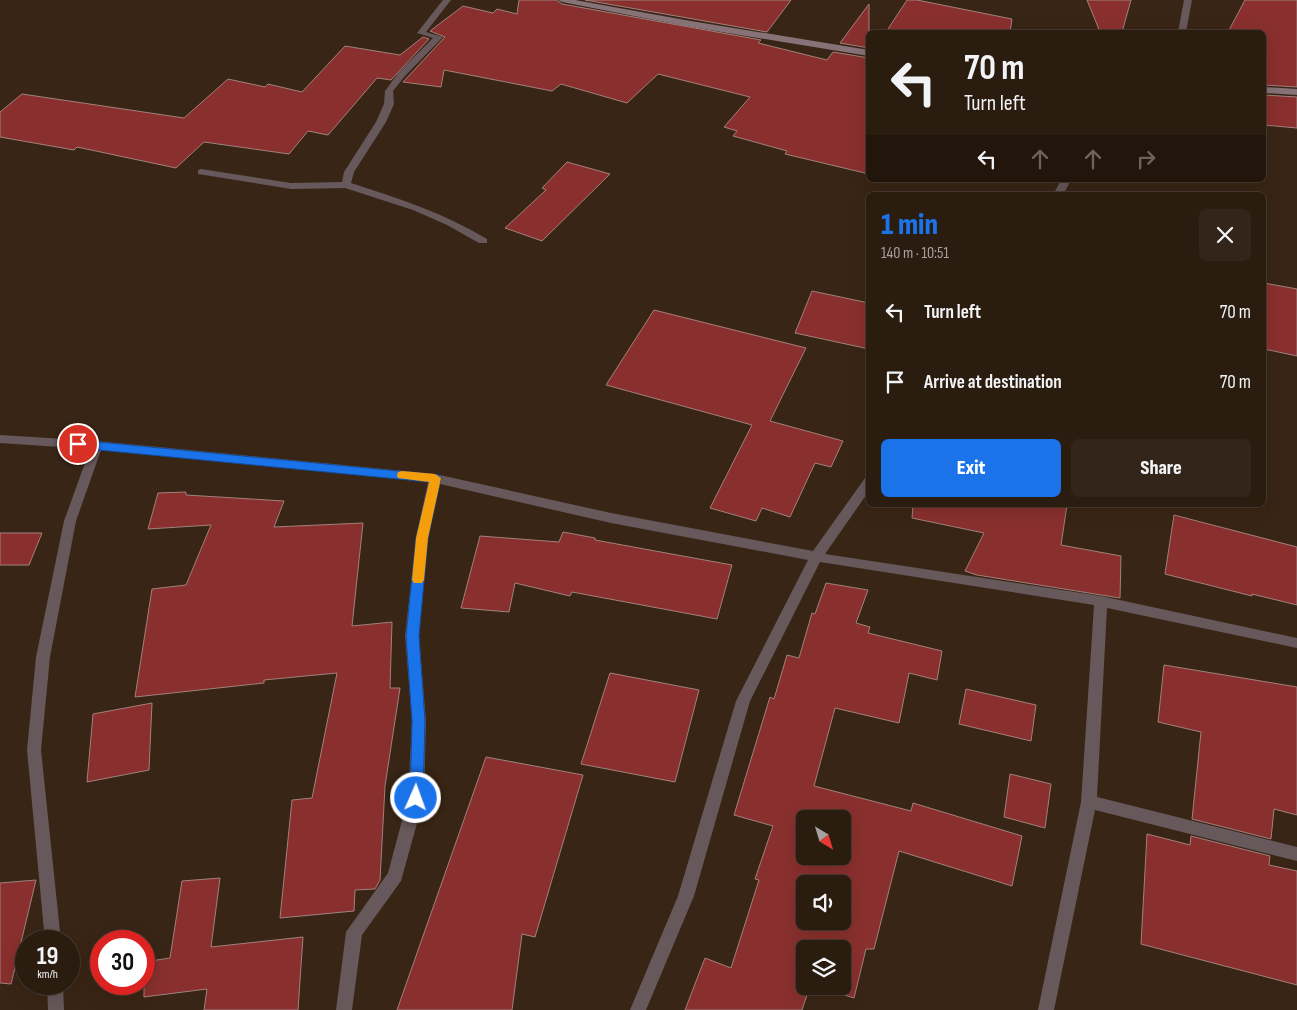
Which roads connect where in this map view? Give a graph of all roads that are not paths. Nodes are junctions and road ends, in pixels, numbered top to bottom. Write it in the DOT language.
graph roads {
  1 [pos="447,0"];
  2 [pos="562,0"];
  3 [pos="1188,0"];
  4 [pos="1182,30"];
  5 [pos="866,53"];
  6 [pos="1266,90"];
  7 [pos="1297,92"];
  8 [pos="201,172"];
  9 [pos="346,185"];
  10 [pos="482,241"];
  11 [pos="0,439"];
  12 [pos="97,445"];
  13 [pos="435,478"];
  14 [pos="866,485"];
  15 [pos="816,557"];
  16 [pos="1101,601"];
  17 [pos="1297,643"];
  18 [pos="1089,802"];
  19 [pos="1297,854"];
  20 [pos="52,930"];
  21 [pos="55,995"];
  22 [pos="56,1010"];
  23 [pos="344,1010"];
  24 [pos="638,1010"];
  25 [pos="1046,1010"];
  1 -- 9 [label="street"];
  2 -- 5 [label="main road"];
  3 -- 4 [label="street"];
  6 -- 7 [label="main road"];
  8 -- 9 [label="street"];
  9 -- 10 [label="street"];
  11 -- 12 [label="street"];
  12 -- 13 [label="street"];
  12 -- 20 [label="street"];
  13 -- 15 [label="street"];
  13 -- 23 [label="street"];
  14 -- 15 [label="street"];
  15 -- 16 [label="street"];
  15 -- 24 [label="street"];
  16 -- 17 [label="street"];
  16 -- 18 [label="street"];
  18 -- 19 [label="street"];
  18 -- 25 [label="street"];
  21 -- 22 [label="street"];
}
